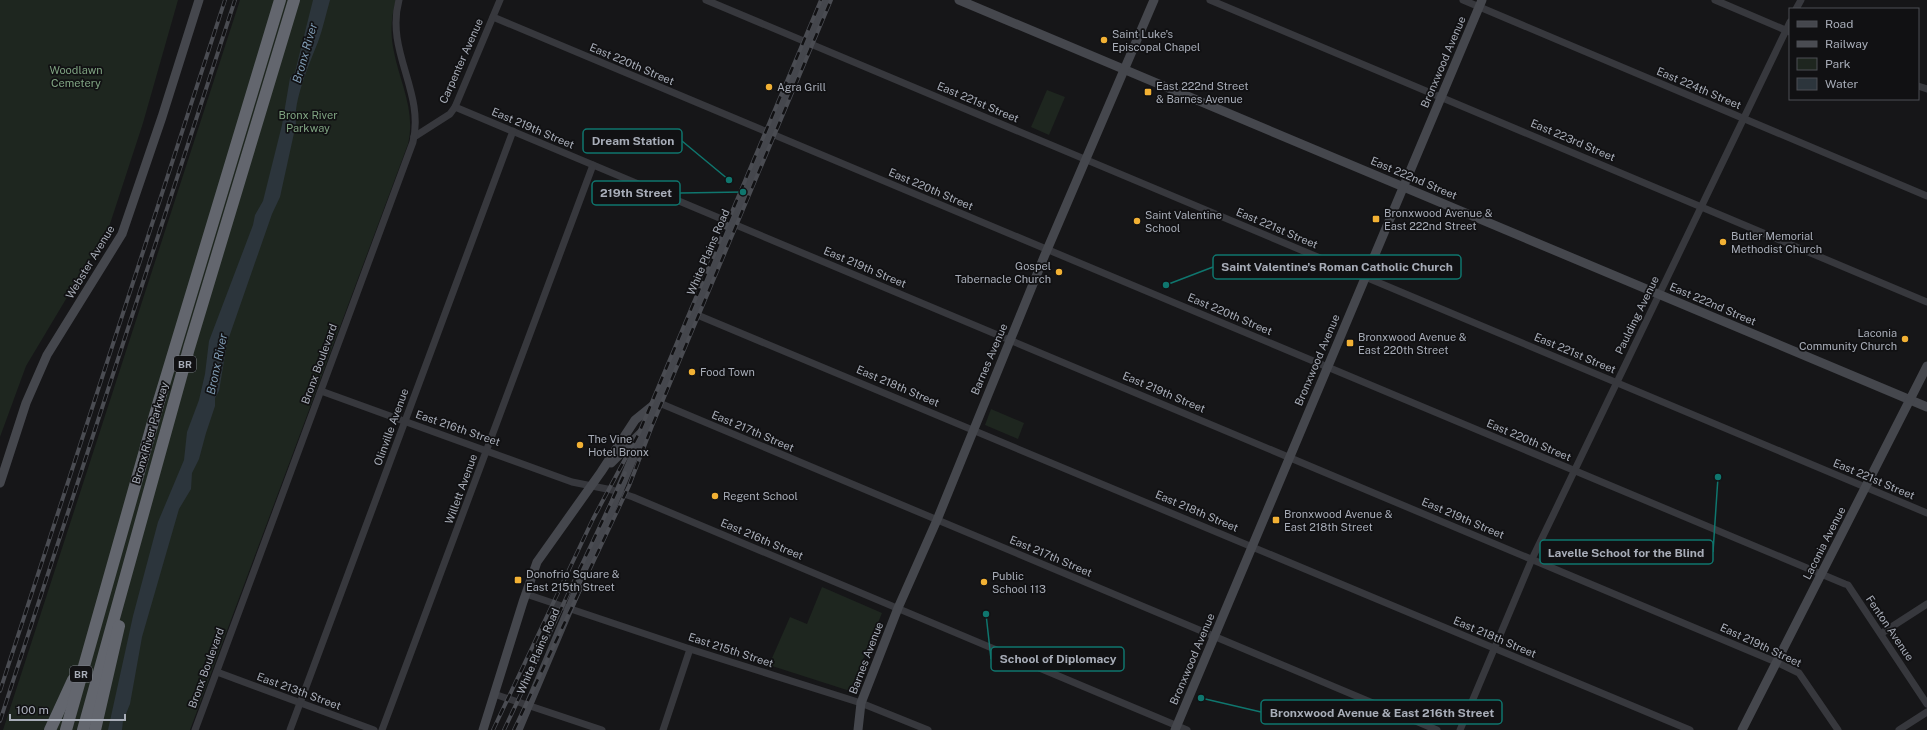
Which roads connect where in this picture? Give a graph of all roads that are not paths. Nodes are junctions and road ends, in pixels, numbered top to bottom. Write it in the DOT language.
graph roads {
  1 [pos="199,0"];
  2 [pos="280,0"];
  3 [pos="294,0"];
  4 [pos="400,0"];
  5 [pos="500,0"];
  6 [pos="706,0"];
  7 [pos="826,0"];
  8 [pos="958,0"];
  9 [pos="1154,0"];
  10 [pos="1210,0"];
  11 [pos="1463,0"];
  12 [pos="1714,0"];
  13 [pos="1480,3"];
  14 [pos="493,17"];
  15 [pos="1788,31"];
  16 [pos="808,43"];
  17 [pos="1125,70"];
  18 [pos="1441,97"];
  19 [pos="455,107"];
  20 [pos="1744,118"];
  21 [pos="513,131"];
  22 [pos="771,133"];
  23 [pos="414,137"];
  24 [pos="1086,160"];
  25 [pos="593,165"];
  26 [pos="1403,187"];
  27 [pos="1927,196"];
  28 [pos="1701,206"];
  29 [pos="733,223"];
  30 [pos="1048,250"];
  31 [pos="1365,277"];
  32 [pos="1659,294"];
  33 [pos="1927,302"];
  34 [pos="695,314"];
  35 [pos="1010,339"];
  36 [pos="1927,366"];
  37 [pos="1328,367"];
  38 [pos="1617,382"];
  39 [pos="321,391"];
  40 [pos="1910,400"];
  41 [pos="658,402"];
  42 [pos="1927,407"];
  43 [pos="404,421"];
  44 [pos="647,428"];
  45 [pos="973,429"];
  46 [pos="487,450"];
  47 [pos="1290,457"];
  48 [pos="1574,471"];
  49 [pos="601,472"];
  50 [pos="0,483"];
  51 [pos="591,486"];
  52 [pos="1866,487"];
  53 [pos="620,492"];
  54 [pos="1927,513"];
  55 [pos="937,520"];
  56 [pos="1252,547"];
  57 [pos="1532,559"];
  58 [pos="1822,574"];
  59 [pos="1848,585"];
  60 [pos="121,588"];
  61 [pos="526,594"];
  62 [pos="1927,604"];
  63 [pos="570,608"];
  64 [pos="898,608"];
  65 [pos="96,619"];
  66 [pos="1882,633"];
  67 [pos="1214,637"];
  68 [pos="1495,648"];
  69 [pos="690,649"];
  70 [pos="1776,662"];
  71 [pos="216,672"];
  72 [pos="494,694"];
  73 [pos="300,703"];
  74 [pos="861,703"];
  75 [pos="1927,704"];
  76 [pos="528,705"];
  77 [pos="1927,712"];
  78 [pos="1176,728"];
  79 [pos="50,730"];
  80 [pos="66,730"];
  81 [pos="83,730"];
  82 [pos="95,730"];
  83 [pos="195,730"];
  84 [pos="290,730"];
  85 [pos="374,730"];
  86 [pos="382,730"];
  87 [pos="483,730"];
  88 [pos="518,730"];
  89 [pos="602,730"];
  90 [pos="663,730"];
  91 [pos="858,730"];
  92 [pos="928,730"];
  93 [pos="1187,730"];
  94 [pos="1437,730"];
  95 [pos="1460,730"];
  96 [pos="1690,730"];
  97 [pos="1742,730"];
  98 [pos="1838,730"];
  99 [pos="1899,730"];
  1 -- 50 [label="street, Webster Avenue"];
  2 -- 65 [label="highway, Bronx River Parkway / BR"];
  3 -- 60 [label="highway, Bronx River Parkway / BR"];
  4 -- 23 [label="street, Bronx Boulevard"];
  5 -- 14 [label="street, Carpenter Avenue"];
  6 -- 16 [label="street, East 221st Street"];
  7 -- 16 [label="street, White Plains Road"];
  8 -- 17 [label="street, East 222nd Street"];
  9 -- 17 [label="street, Barnes Avenue"];
  10 -- 18 [label="street, East 223rd Street"];
  11 -- 13 [label="street, East 224th Street"];
  12 -- 15 [label="street"];
  13 -- 18 [label="street, Bronxwood Avenue"];
  13 -- 20 [label="street, East 224th Street"];
  14 -- 19 [label="street, Carpenter Avenue"];
  14 -- 22 [label="street, East 220th Street"];
  15 -- 20 [label="street, Paulding Avenue"];
  16 -- 22 [label="street, White Plains Road"];
  16 -- 24 [label="street, East 221st Street"];
  17 -- 24 [label="street, Barnes Avenue"];
  17 -- 26 [label="street, East 222nd Street"];
  18 -- 26 [label="street, Bronxwood Avenue"];
  18 -- 28 [label="street, East 223rd Street"];
  19 -- 21 [label="street, East 219th Street"];
  19 -- 23 [label="street, Carpenter Avenue"];
  20 -- 27 [label="street, East 224th Street"];
  20 -- 28 [label="street, Paulding Avenue"];
  21 -- 25 [label="street, East 219th Street"];
  21 -- 43 [label="street, Olinville Avenue"];
  22 -- 29 [label="street, White Plains Road"];
  22 -- 30 [label="street, East 220th Street"];
  23 -- 39 [label="street, Bronx Boulevard"];
  24 -- 30 [label="street, Barnes Avenue"];
  24 -- 31 [label="street, East 221st Street"];
  25 -- 29 [label="street, East 219th Street"];
  25 -- 46 [label="street, Willett Avenue"];
  26 -- 31 [label="street, Bronxwood Avenue"];
  26 -- 32 [label="street, East 222nd Street"];
  28 -- 32 [label="street, Paulding Avenue"];
  28 -- 33 [label="street, East 223rd Street"];
  29 -- 34 [label="street, White Plains Road"];
  29 -- 35 [label="street, East 219th Street"];
  30 -- 35 [label="street, Barnes Avenue"];
  30 -- 37 [label="street, East 220th Street"];
  31 -- 37 [label="street, Bronxwood Avenue"];
  31 -- 38 [label="street, East 221st Street"];
  32 -- 38 [label="street, Paulding Avenue"];
  32 -- 40 [label="street, East 222nd Street"];
  34 -- 41 [label="street, White Plains Road"];
  34 -- 45 [label="street, East 218th Street"];
  35 -- 45 [label="street, Barnes Avenue"];
  35 -- 47 [label="street, East 219th Street"];
  36 -- 40 [label="street, Laconia Avenue"];
  37 -- 47 [label="street, Bronxwood Avenue"];
  37 -- 48 [label="street, East 220th Street"];
  38 -- 48 [label="street, Paulding Avenue"];
  38 -- 52 [label="street, East 221st Street"];
  39 -- 43 [label="street, East 216th Street"];
  39 -- 71 [label="street, Bronx Boulevard"];
  40 -- 42 [label="street, East 222nd Street"];
  40 -- 52 [label="street, Laconia Avenue"];
  41 -- 44 [label="street, White Plains Road"];
  41 -- 49 [label="street, White Plains Road"];
  41 -- 55 [label="street, East 217th Street"];
  43 -- 46 [label="street, East 216th Street"];
  43 -- 73 [label="street, Olinville Avenue"];
  44 -- 49 [label="street, White Plains Road"];
  44 -- 53 [label="street, White Plains Road"];
  45 -- 55 [label="street, Barnes Avenue"];
  45 -- 56 [label="street, East 218th Street"];
  46 -- 51 [label="street, East 216th Street"];
  46 -- 86 [label="street, Willett Avenue"];
  47 -- 56 [label="street, Bronxwood Avenue"];
  47 -- 57 [label="street, East 219th Street"];
  48 -- 57 [label="street, Paulding Avenue"];
  48 -- 58 [label="street, East 220th Street"];
  49 -- 51 [label="street, White Plains Road"];
  51 -- 53 [label="street, East 216th Street"];
  51 -- 61 [label="street, White Plains Road"];
  52 -- 54 [label="street, East 221st Street"];
  52 -- 58 [label="street, Laconia Avenue"];
  53 -- 63 [label="street, White Plains Road"];
  53 -- 64 [label="street, East 216th Street"];
  55 -- 64 [label="street, Barnes Avenue"];
  55 -- 67 [label="street, East 217th Street"];
  56 -- 67 [label="street, Bronxwood Avenue"];
  56 -- 68 [label="street, East 218th Street"];
  57 -- 68 [label="street, Paulding Avenue"];
  57 -- 70 [label="street, East 219th Street"];
  58 -- 59 [label="street, East 220th Street"];
  58 -- 70 [label="street, Laconia Avenue"];
  59 -- 66 [label="street, Fenton Avenue"];
  60 -- 81 [label="highway, Bronx River Parkway / BR"];
  60 -- 82 [label="highway"];
  61 -- 63 [label="street, East 215th Street"];
  61 -- 72 [label="street, White Plains Road"];
  62 -- 66 [label="street"];
  63 -- 69 [label="street, East 215th Street"];
  63 -- 76 [label="street, White Plains Road"];
  64 -- 74 [label="street, Barnes Avenue"];
  64 -- 78 [label="street, East 216th Street"];
  65 -- 79 [label="highway"];
  65 -- 80 [label="highway, Bronx River Parkway / BR"];
  66 -- 75 [label="street, Fenton Avenue"];
  67 -- 78 [label="street, Bronxwood Avenue"];
  67 -- 94 [label="street, East 217th Street"];
  68 -- 95 [label="street, Paulding Avenue"];
  68 -- 96 [label="street, East 218th Street"];
  69 -- 74 [label="street, East 215th Street"];
  69 -- 90 [label="street"];
  70 -- 97 [label="street, Laconia Avenue"];
  70 -- 98 [label="street, East 219th Street"];
  71 -- 73 [label="street, East 213th Street"];
  71 -- 83 [label="street, Bronx Boulevard"];
  72 -- 76 [label="street"];
  72 -- 87 [label="street, White Plains Road"];
  73 -- 84 [label="street, Olinville Avenue"];
  73 -- 85 [label="street, East 213th Street"];
  74 -- 91 [label="street, Barnes Avenue"];
  74 -- 92 [label="street, East 215th Street"];
  76 -- 88 [label="street, White Plains Road"];
  76 -- 89 [label="street"];
  77 -- 99 [label="street"];
  78 -- 93 [label="street, East 216th Street"];
}
